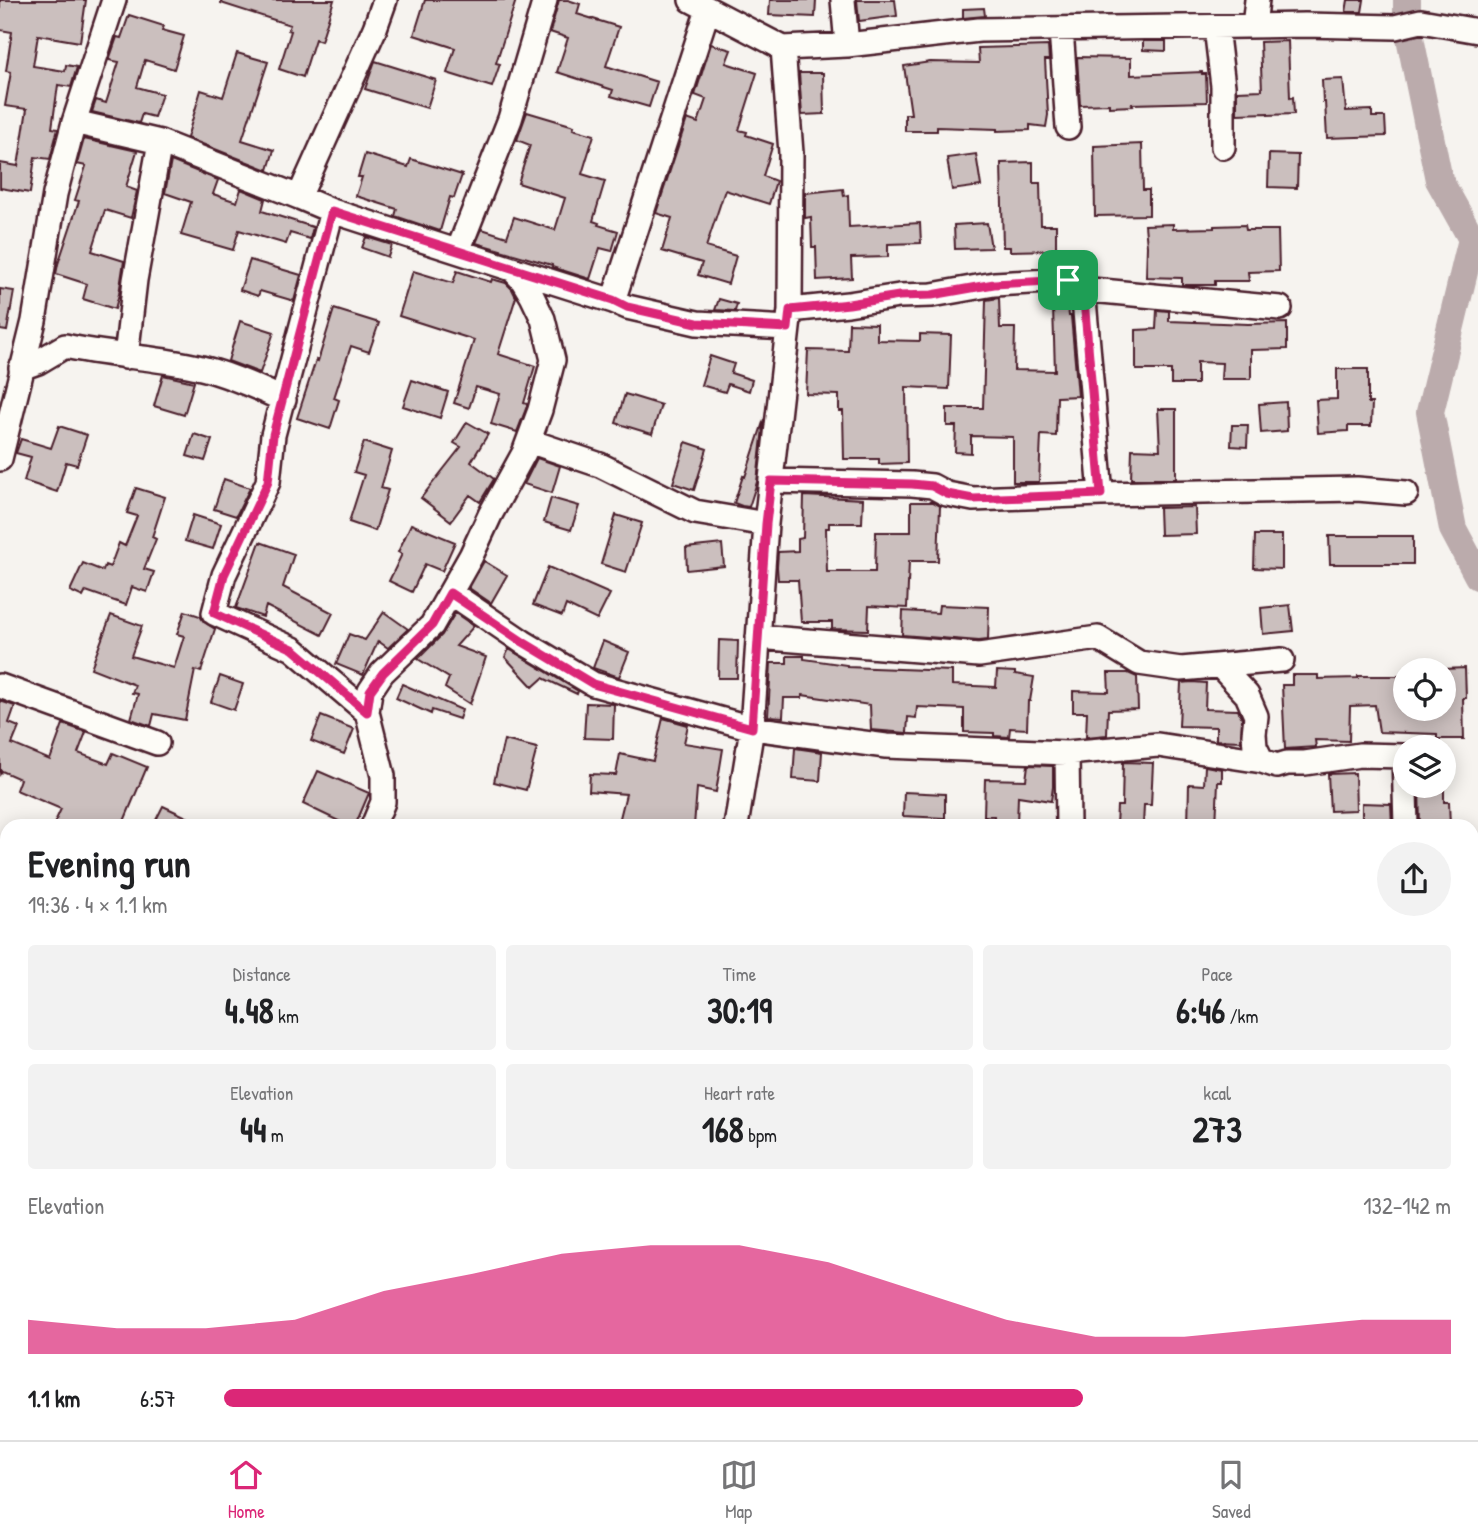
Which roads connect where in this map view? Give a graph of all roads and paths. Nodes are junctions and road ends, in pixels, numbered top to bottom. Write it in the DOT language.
graph roads {
  1 [pos="114,0"];
  2 [pos="385,0"];
  3 [pos="545,0"];
  4 [pos="843,0"];
  5 [pos="1257,0"];
  6 [pos="700,4"];
  7 [pos="1254,26"];
  8 [pos="1216,27"];
  9 [pos="1061,29"];
  10 [pos="1478,31"];
  11 [pos="847,45"];
  12 [pos="783,48"];
  13 [pos="74,122"];
  14 [pos="1068,127"];
  15 [pos="160,142"];
  16 [pos="1223,147"];
  17 [pos="299,197"];
  18 [pos="332,211"];
  19 [pos="458,251"];
  20 [pos="512,269"];
  21 [pos="1081,289"];
  22 [pos="613,300"];
  23 [pos="1280,308"];
  24 [pos="789,319"];
  25 [pos="126,356"];
  26 [pos="21,368"];
  27 [pos="284,400"];
  28 [pos="528,441"];
  29 [pos="0,459"];
  30 [pos="771,481"];
  31 [pos="1406,492"];
  32 [pos="1101,494"];
  33 [pos="766,524"];
  34 [pos="450,593"];
  35 [pos="758,637"];
  36 [pos="1282,660"];
  37 [pos="1220,666"];
  38 [pos="0,686"];
  39 [pos="367,712"];
  40 [pos="752,728"];
  41 [pos="157,743"];
  42 [pos="1067,753"];
  43 [pos="1262,761"];
  44 [pos="376,819"];
  45 [pos="738,819"];
  46 [pos="1068,819"];
  47 [pos="1406,819"];
  1 -- 13 [label="street"];
  2 -- 17 [label="street"];
  3 -- 19 [label="street"];
  4 -- 11 [label="street"];
  5 -- 7 [label="street"];
  6 -- 12 [label="street"];
  6 -- 22 [label="street"];
  7 -- 8 [label="street"];
  7 -- 10 [label="street"];
  8 -- 9 [label="street"];
  8 -- 16 [label="street"];
  9 -- 11 [label="street"];
  9 -- 14 [label="street"];
  11 -- 12 [label="street"];
  12 -- 24 [label="street"];
  13 -- 15 [label="street"];
  13 -- 26 [label="street"];
  15 -- 17 [label="street"];
  15 -- 25 [label="street"];
  17 -- 18 [label="street"];
  18 -- 19 [label="street"];
  18 -- 27 [label="street"];
  19 -- 20 [label="street"];
  20 -- 22 [label="street"];
  20 -- 28 [label="street"];
  21 -- 23 [label="street"];
  21 -- 24 [label="street"];
  21 -- 32 [label="street"];
  22 -- 24 [label="street"];
  24 -- 30 [label="street"];
  25 -- 26 [label="street"];
  25 -- 27 [label="street"];
  26 -- 29 [label="street"];
  27 -- 39 [label="street"];
  28 -- 33 [label="street"];
  28 -- 34 [label="street"];
  30 -- 32 [label="street"];
  30 -- 33 [label="street"];
  31 -- 32 [label="street"];
  33 -- 35 [label="street"];
  34 -- 39 [label="street"];
  34 -- 40 [label="street"];
  35 -- 37 [label="street"];
  35 -- 40 [label="street"];
  36 -- 37 [label="street"];
  37 -- 43 [label="street"];
  38 -- 41 [label="street"];
  39 -- 44 [label="street"];
  40 -- 42 [label="street"];
  40 -- 45 [label="street"];
  42 -- 43 [label="street"];
  42 -- 46 [label="street"];
  43 -- 47 [label="street"];
}
